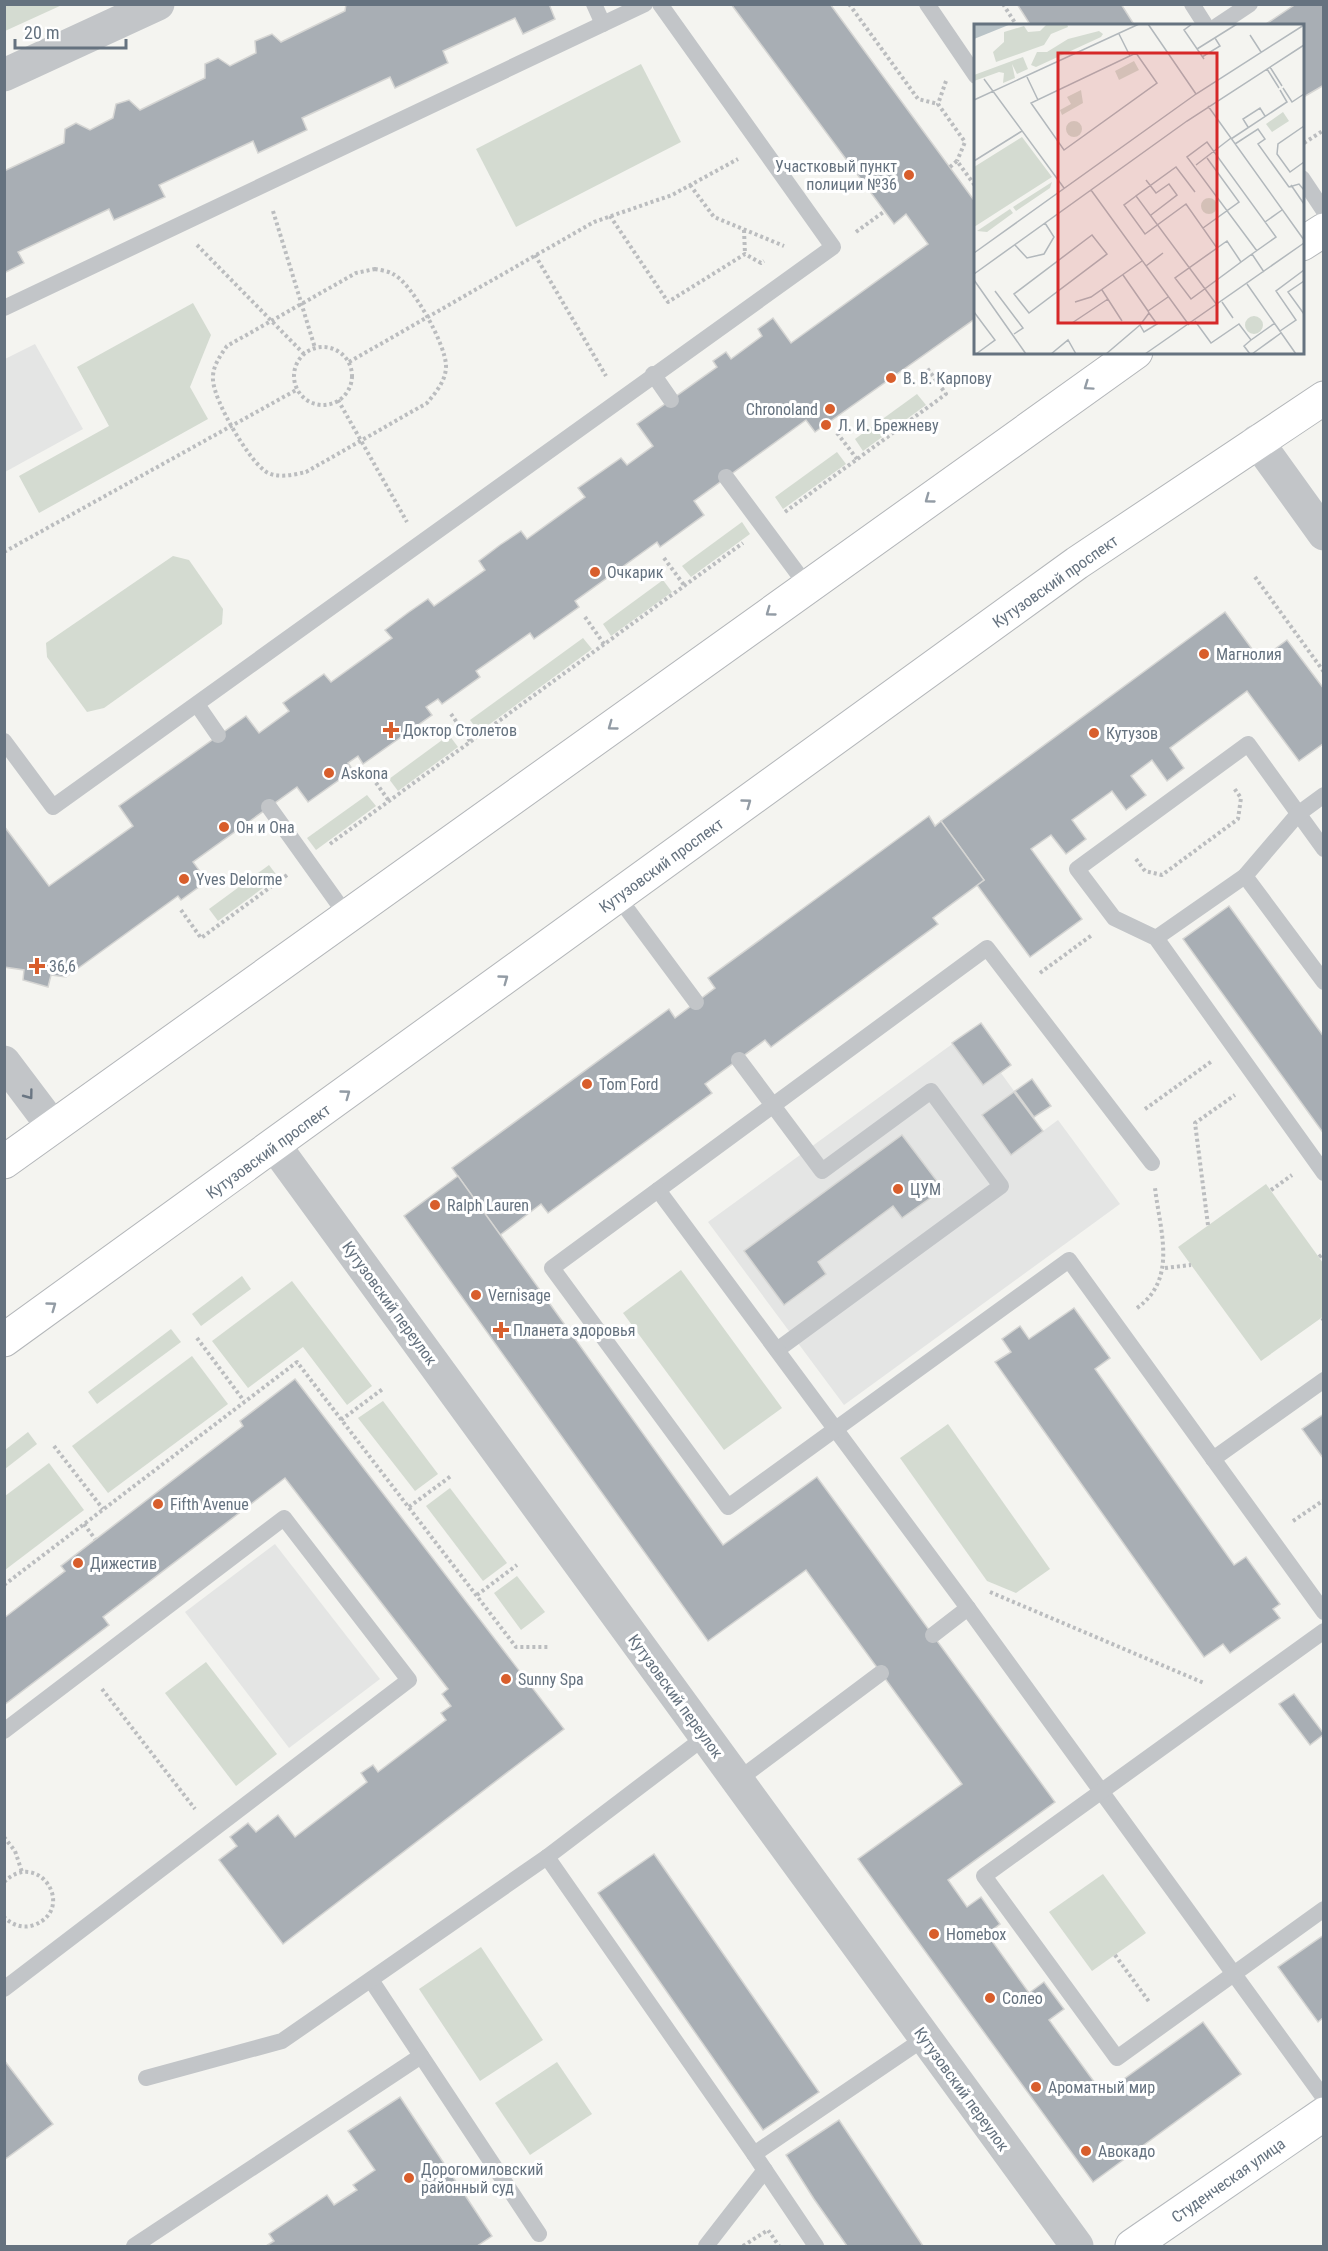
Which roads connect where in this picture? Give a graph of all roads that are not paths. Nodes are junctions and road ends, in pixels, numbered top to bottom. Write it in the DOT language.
graph roads {
  1 [pos="158,4"];
  2 [pos="594,4"];
  3 [pos="645,4"];
  4 [pos="660,4"];
  5 [pos="927,4"];
  6 [pos="1192,4"];
  7 [pos="1250,4"];
  8 [pos="603,24"];
  9 [pos="1205,24"];
  10 [pos="1220,24"];
  11 [pos="4,75"];
  12 [pos="974,75"];
  13 [pos="1304,181"];
  14 [pos="1323,211"];
  15 [pos="1323,230"];
  16 [pos="1304,243"];
  17 [pos="4,308"];
  18 [pos="1133,354"];
  19 [pos="653,374"];
  20 [pos="1323,398"];
  21 [pos="671,400"];
  22 [pos="1257,441"];
  23 [pos="726,477"];
  24 [pos="1323,534"];
  25 [pos="807,586"];
  26 [pos="198,706"];
  27 [pos="218,735"];
  28 [pos="4,741"];
  29 [pos="1323,795"];
  30 [pos="269,807"];
  31 [pos="1298,814"];
  32 [pos="1323,849"];
  33 [pos="1245,876"];
  34 [pos="618,897"];
  35 [pos="347,916"];
  36 [pos="1156,938"];
  37 [pos="1323,982"];
  38 [pos="696,1002"];
  39 [pos="739,1060"];
  40 [pos="4,1062"];
  41 [pos="772,1106"];
  42 [pos="53,1127"];
  43 [pos="275,1146"];
  44 [pos="4,1162"];
  45 [pos="1152,1163"];
  46 [pos="1323,1173"];
  47 [pos="658,1190"];
  48 [pos="4,1341"];
  49 [pos="777,1350"];
  50 [pos="1323,1380"];
  51 [pos="835,1428"];
  52 [pos="1213,1459"];
  53 [pos="968,1608"];
  54 [pos="1323,1612"];
  55 [pos="1323,1631"];
  56 [pos="933,1635"];
  57 [pos="881,1673"];
  58 [pos="4,1731"];
  59 [pos="705,1737"];
  60 [pos="738,1780"];
  61 [pos="1100,1792"];
  62 [pos="547,1857"];
  63 [pos="1323,1909"];
  64 [pos="1233,1973"];
  65 [pos="370,1980"];
  66 [pos="4,1989"];
  67 [pos="925,2038"];
  68 [pos="421,2056"];
  69 [pos="146,2078"];
  70 [pos="1323,2098"];
  71 [pos="1323,2114"];
  72 [pos="754,2154"];
  73 [pos="765,2170"];
  74 [pos="539,2234"];
  75 [pos="1145,2243"];
  76 [pos="134,2247"];
  77 [pos="706,2247"];
  78 [pos="816,2247"];
  79 [pos="1077,2247"];
  1 -- 11 [label="street"];
  2 -- 8 [label="lane"];
  3 -- 8 [label="lane"];
  4 -- 19 [label="lane"];
  5 -- 12 [label="lane"];
  6 -- 9 [label="lane"];
  7 -- 10 [label="lane"];
  8 -- 17 [label="lane"];
  13 -- 14 [label="lane"];
  15 -- 16 [label="main road"];
  18 -- 25 [label="main road, one-way"];
  19 -- 21 [label="lane"];
  19 -- 26 [label="lane"];
  20 -- 22 [label="main road, Кутузовский проспект"];
  22 -- 24 [label="street"];
  34 -- 22 [label="main road, Кутузовский проспект, one-way"];
  23 -- 25 [label="lane"];
  25 -- 35 [label="main road, one-way"];
  26 -- 27 [label="lane"];
  26 -- 28 [label="lane"];
  29 -- 31 [label="lane"];
  30 -- 35 [label="lane"];
  31 -- 32 [label="lane"];
  31 -- 33 [label="lane"];
  31 -- 36 [label="lane"];
  33 -- 36 [label="lane"];
  33 -- 37 [label="lane"];
  34 -- 38 [label="lane"];
  43 -- 34 [label="main road, Кутузовский проспект, one-way"];
  35 -- 42 [label="main road"];
  36 -- 46 [label="lane"];
  39 -- 41 [label="lane"];
  40 -- 42 [label="street, one-way"];
  41 -- 45 [label="lane"];
  41 -- 47 [label="lane"];
  41 -- 49 [label="lane"];
  42 -- 44 [label="main road"];
  48 -- 43 [label="main road, Кутузовский проспект, one-way"];
  43 -- 59 [label="street, Кутузовский переулок"];
  47 -- 49 [label="lane"];
  47 -- 51 [label="lane"];
  49 -- 51 [label="lane"];
  50 -- 52 [label="lane"];
  51 -- 52 [label="lane"];
  51 -- 53 [label="lane"];
  52 -- 54 [label="lane"];
  53 -- 56 [label="lane"];
  53 -- 61 [label="lane"];
  55 -- 61 [label="lane"];
  57 -- 60 [label="lane"];
  58 -- 66 [label="lane"];
  59 -- 60 [label="street, Кутузовский переулок"];
  59 -- 62 [label="lane"];
  60 -- 67 [label="street, Кутузовский переулок"];
  61 -- 64 [label="lane"];
  61 -- 64 [label="lane"];
  62 -- 65 [label="lane"];
  62 -- 72 [label="lane"];
  63 -- 64 [label="lane"];
  64 -- 70 [label="lane"];
  65 -- 68 [label="lane"];
  65 -- 69 [label="lane"];
  67 -- 72 [label="lane"];
  67 -- 79 [label="street, Кутузовский переулок"];
  68 -- 74 [label="lane"];
  68 -- 76 [label="lane"];
  71 -- 75 [label="main road, Студенческая улица"];
  72 -- 73 [label="lane"];
  73 -- 77 [label="lane"];
  73 -- 78 [label="lane"];
}
